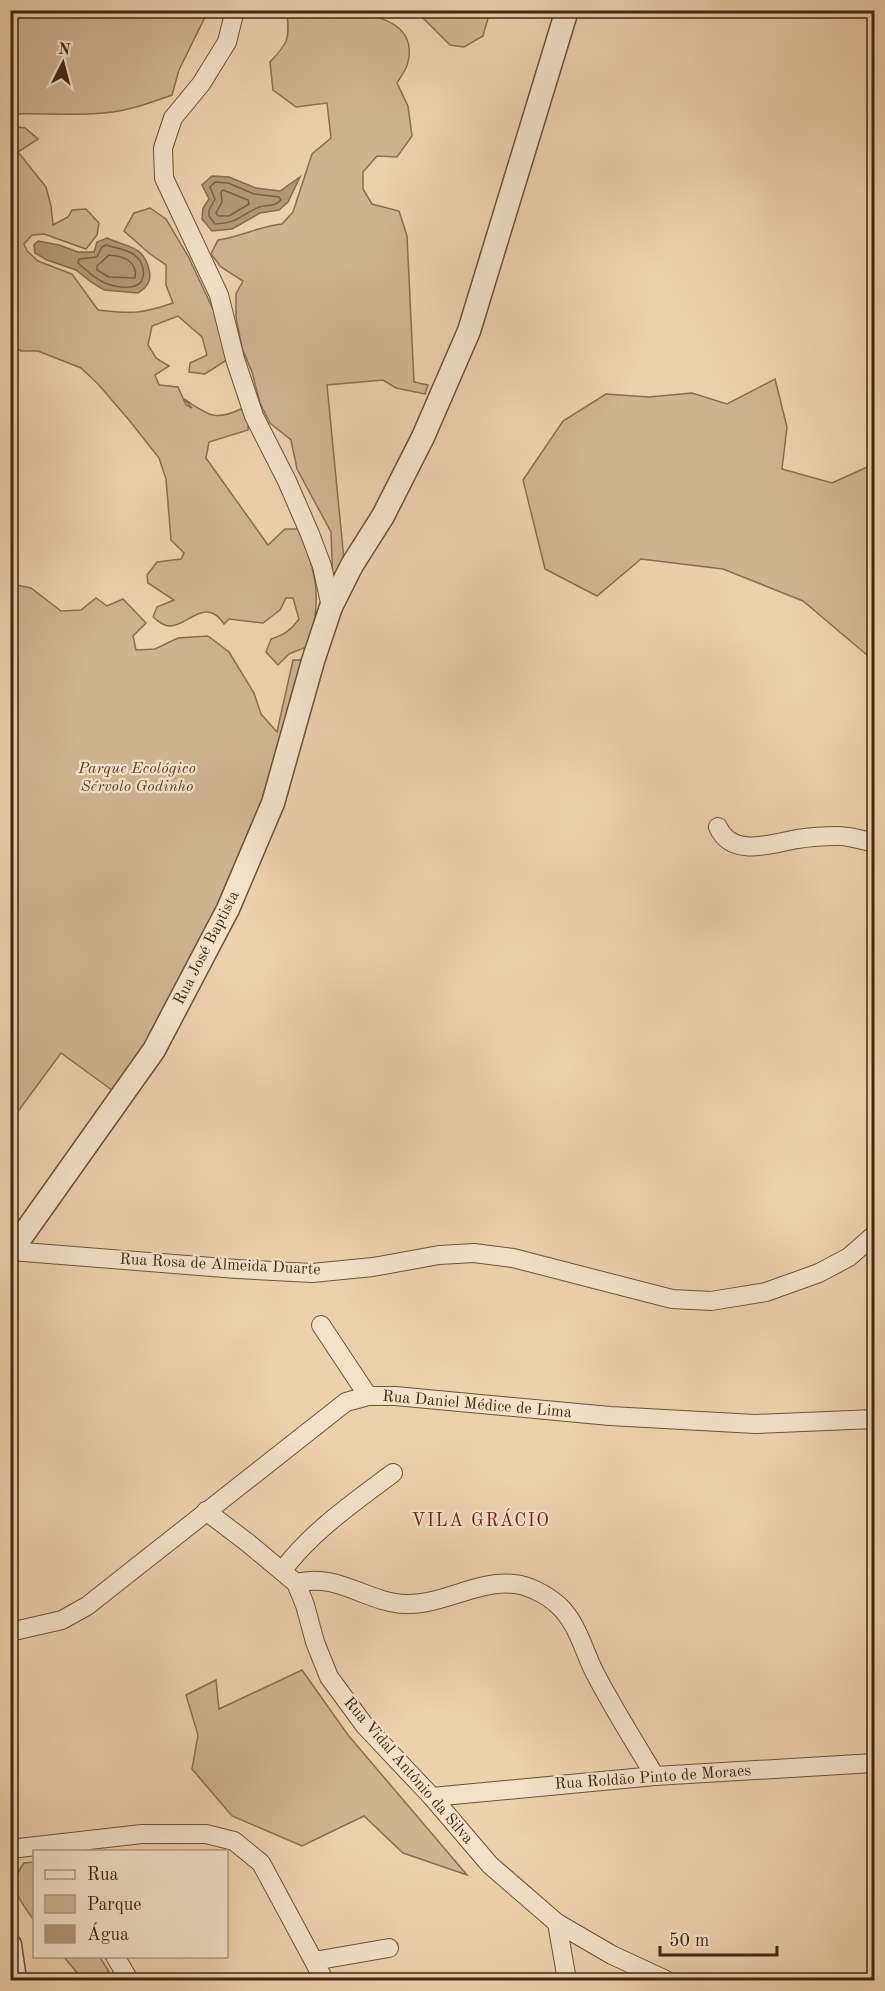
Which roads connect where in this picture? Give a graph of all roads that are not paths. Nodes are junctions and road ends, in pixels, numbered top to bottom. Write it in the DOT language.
graph roads {
  1 [pos="235,10"];
  2 [pos="567,10"];
  3 [pos="331,607"];
  4 [pos="718,827"];
  5 [pos="874,843"];
  6 [pos="874,1235"];
  7 [pos="11,1252"];
  8 [pos="321,1325"];
  9 [pos="368,1396"];
  10 [pos="874,1419"];
  11 [pos="393,1473"];
  12 [pos="206,1511"];
  13 [pos="289,1577"];
  14 [pos="10,1632"];
  15 [pos="874,1763"];
  16 [pos="655,1776"];
  17 [pos="432,1797"];
  18 [pos="59,1847"];
  19 [pos="10,1849"];
  20 [pos="556,1923"];
  21 [pos="10,1945"];
  22 [pos="389,1948"];
  23 [pos="116,1958"];
  24 [pos="314,1961"];
  25 [pos="15,1980"];
  26 [pos="129,1980"];
  27 [pos="324,1980"];
  28 [pos="567,1980"];
  29 [pos="666,1980"];
  1 -- 3 [label="street"];
  2 -- 3 [label="street, Rua José Baptista"];
  3 -- 7 [label="street, Rua José Baptista"];
  4 -- 5 [label="street"];
  6 -- 7 [label="street, Rua Rosa de Almeida Duarte"];
  8 -- 9 [label="street"];
  9 -- 10 [label="street, Rua Daniel Médice de Lima"];
  9 -- 12 [label="street, Rua Daniel Médice de Lima"];
  11 -- 13 [label="street"];
  12 -- 13 [label="street"];
  12 -- 14 [label="street, Rua Daniel Médice de Lima"];
  13 -- 16 [label="street"];
  13 -- 17 [label="street, Rua Vidal Antônio da Silva"];
  15 -- 16 [label="street, Rua Roldão Pinto de Moraes"];
  16 -- 17 [label="street, Rua Roldão Pinto de Moraes"];
  17 -- 20 [label="street, Rua Vidal Antônio da Silva"];
  18 -- 19 [label="street"];
  18 -- 24 [label="street"];
  20 -- 28 [label="street"];
  20 -- 29 [label="street, Rua Vidal Antônio da Silva"];
  21 -- 25 [label="street"];
  22 -- 24 [label="street"];
  23 -- 26 [label="street"];
  24 -- 27 [label="street"];
}
